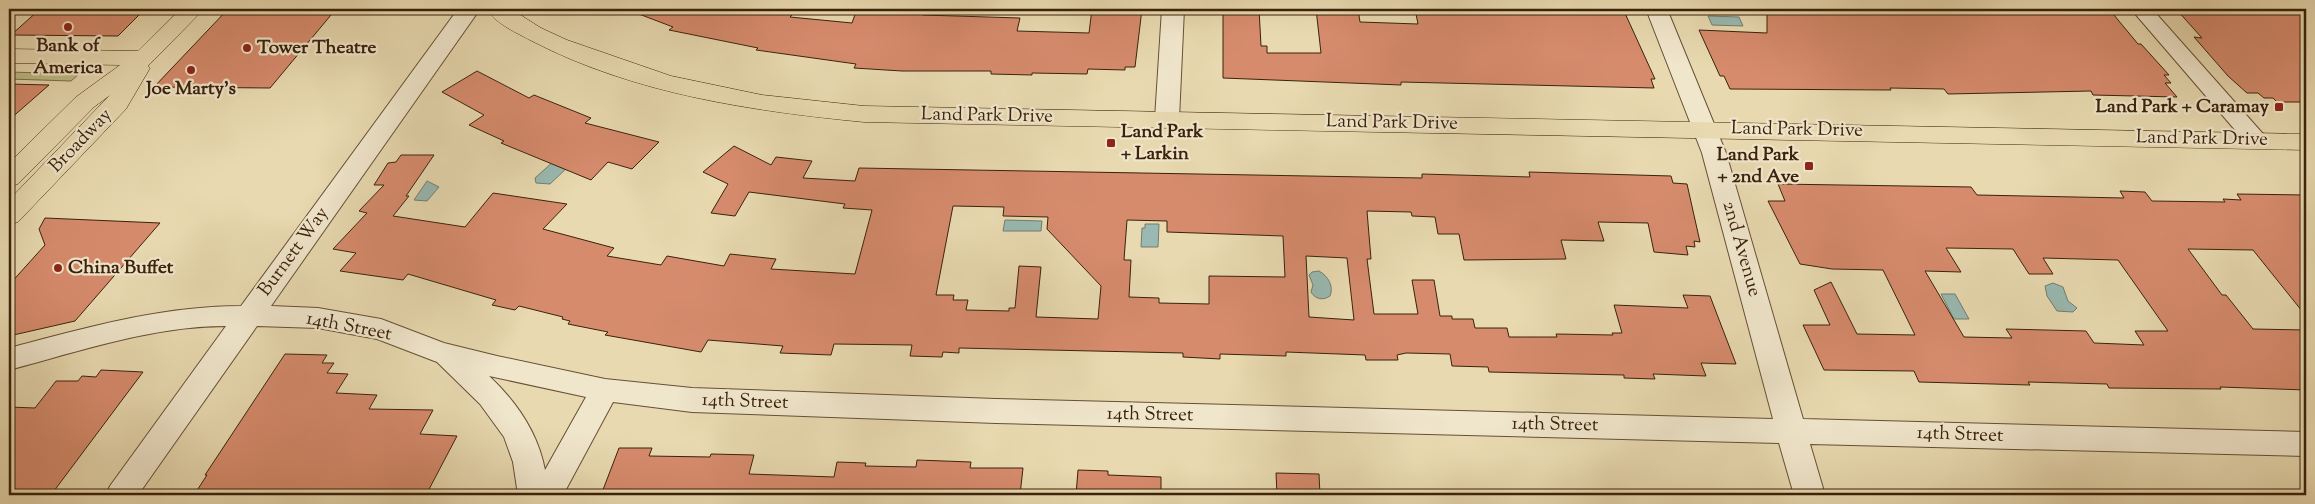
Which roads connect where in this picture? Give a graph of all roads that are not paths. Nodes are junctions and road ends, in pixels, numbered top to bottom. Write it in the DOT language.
graph roads {
  1 [pos="193,9"];
  2 [pos="468,9"];
  3 [pos="497,9"];
  4 [pos="1172,9"];
  5 [pos="1657,9"];
  6 [pos="2141,9"];
  7 [pos="9,56"];
  8 [pos="144,58"];
  9 [pos="1167,119"];
  10 [pos="1706,128"];
  11 [pos="2256,140"];
  12 [pos="2306,142"];
  13 [pos="9,178"];
  14 [pos="9,216"];
  15 [pos="249,315"];
  16 [pos="438,352"];
  17 [pos="9,359"];
  18 [pos="606,390"];
  19 [pos="1792,431"];
  20 [pos="2306,444"];
  21 [pos="121,495"];
  22 [pos="533,495"];
  23 [pos="547,495"];
  24 [pos="1809,495"];
  1 -- 8 [label="main road, Broadway"];
  2 -- 15 [label="street, Burnett Way"];
  3 -- 9 [label="main road, Land Park Drive"];
  4 -- 9 [label="street"];
  5 -- 10 [label="street, 2nd Avenue"];
  6 -- 11 [label="street"];
  7 -- 8 [label="main road"];
  8 -- 13 [label="main road, Broadway"];
  8 -- 14 [label="main road, Broadway"];
  9 -- 10 [label="main road, Land Park Drive"];
  10 -- 11 [label="main road, Land Park Drive"];
  10 -- 19 [label="street, 2nd Avenue"];
  11 -- 12 [label="main road, Land Park Drive"];
  15 -- 16 [label="street, 14th Street"];
  15 -- 17 [label="street, 14th Street"];
  15 -- 21 [label="street, Burnett Way"];
  16 -- 18 [label="street, 14th Street"];
  16 -- 22 [label="street"];
  18 -- 19 [label="street, 14th Street"];
  18 -- 23 [label="street"];
  19 -- 20 [label="street, 14th Street"];
  19 -- 24 [label="street, 2nd Avenue"];
}
